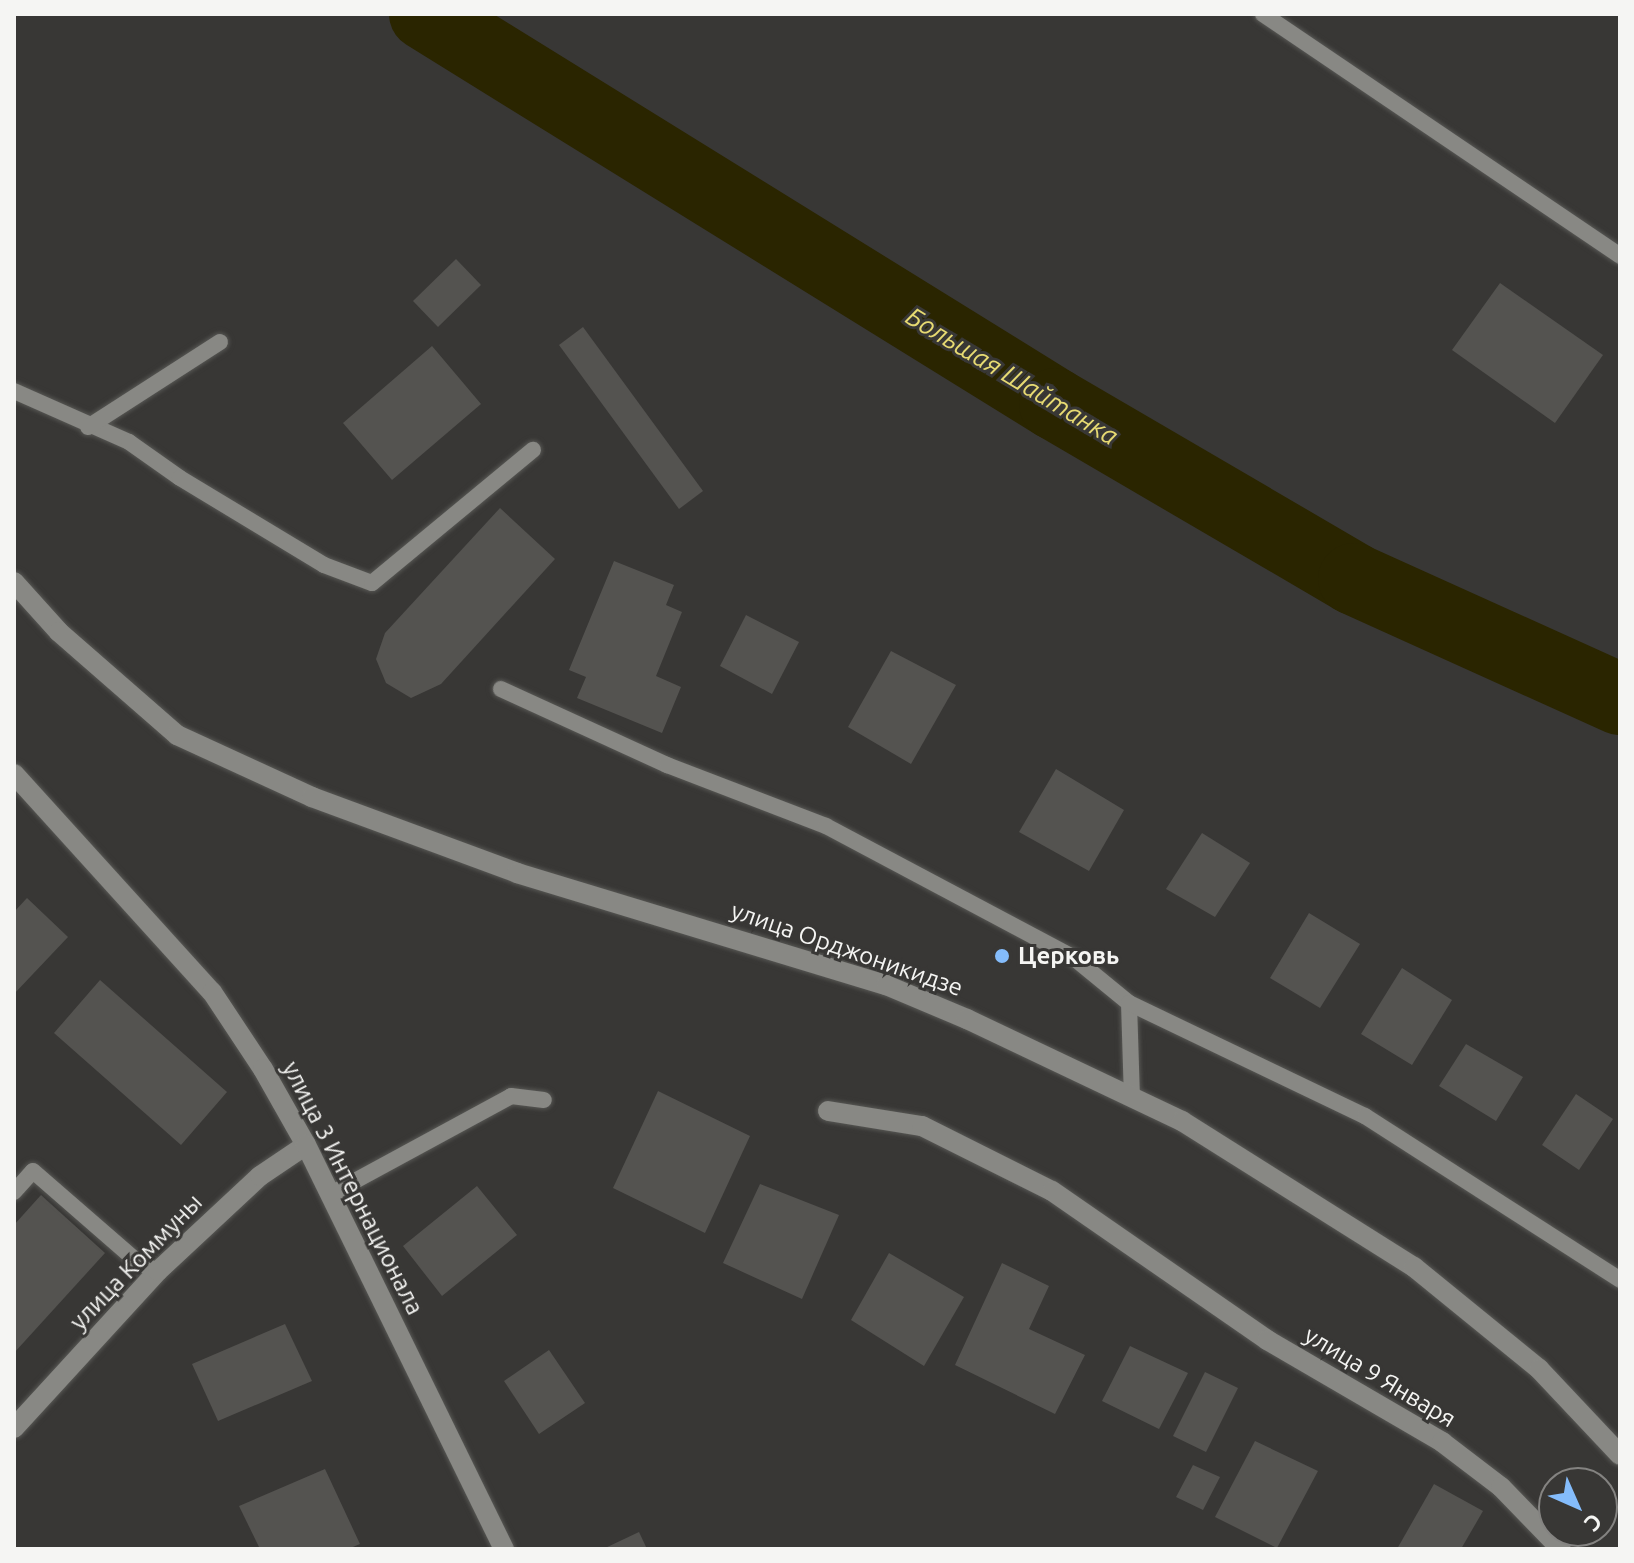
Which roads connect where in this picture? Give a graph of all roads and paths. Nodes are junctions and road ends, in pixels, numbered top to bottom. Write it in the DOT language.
graph roads {
  1 [pos="1263,14"];
  2 [pos="1620,256"];
  3 [pos="220,342"];
  4 [pos="14,391"];
  5 [pos="88,427"];
  6 [pos="533,450"];
  7 [pos="14,582"];
  8 [pos="501,689"];
  9 [pos="14,774"];
  10 [pos="1129,1003"];
  11 [pos="1132,1099"];
  12 [pos="544,1100"];
  13 [pos="828,1111"];
  14 [pos="306,1145"];
  15 [pos="14,1192"];
  16 [pos="329,1195"];
  17 [pos="158,1271"];
  18 [pos="1620,1280"];
  19 [pos="14,1428"];
  20 [pos="1620,1455"];
  21 [pos="504,1549"];
  22 [pos="1561,1549"];
  1 -- 2 [label="lane"];
  3 -- 5 [label="lane"];
  4 -- 5 [label="lane"];
  5 -- 6 [label="lane"];
  7 -- 11 [label="street, улица Орджоникидзе"];
  8 -- 10 [label="lane"];
  9 -- 14 [label="street, улица 3 Интернационала"];
  10 -- 11 [label="lane"];
  10 -- 18 [label="lane"];
  11 -- 20 [label="street, улица Орджоникидзе"];
  12 -- 16 [label="lane"];
  13 -- 22 [label="street, улица 9 Января"];
  14 -- 16 [label="street, улица 3 Интернационала"];
  14 -- 17 [label="street, улица Коммуны"];
  15 -- 17 [label="lane"];
  16 -- 21 [label="street, улица 3 Интернационала"];
  17 -- 19 [label="street, улица Коммуны"];
}
